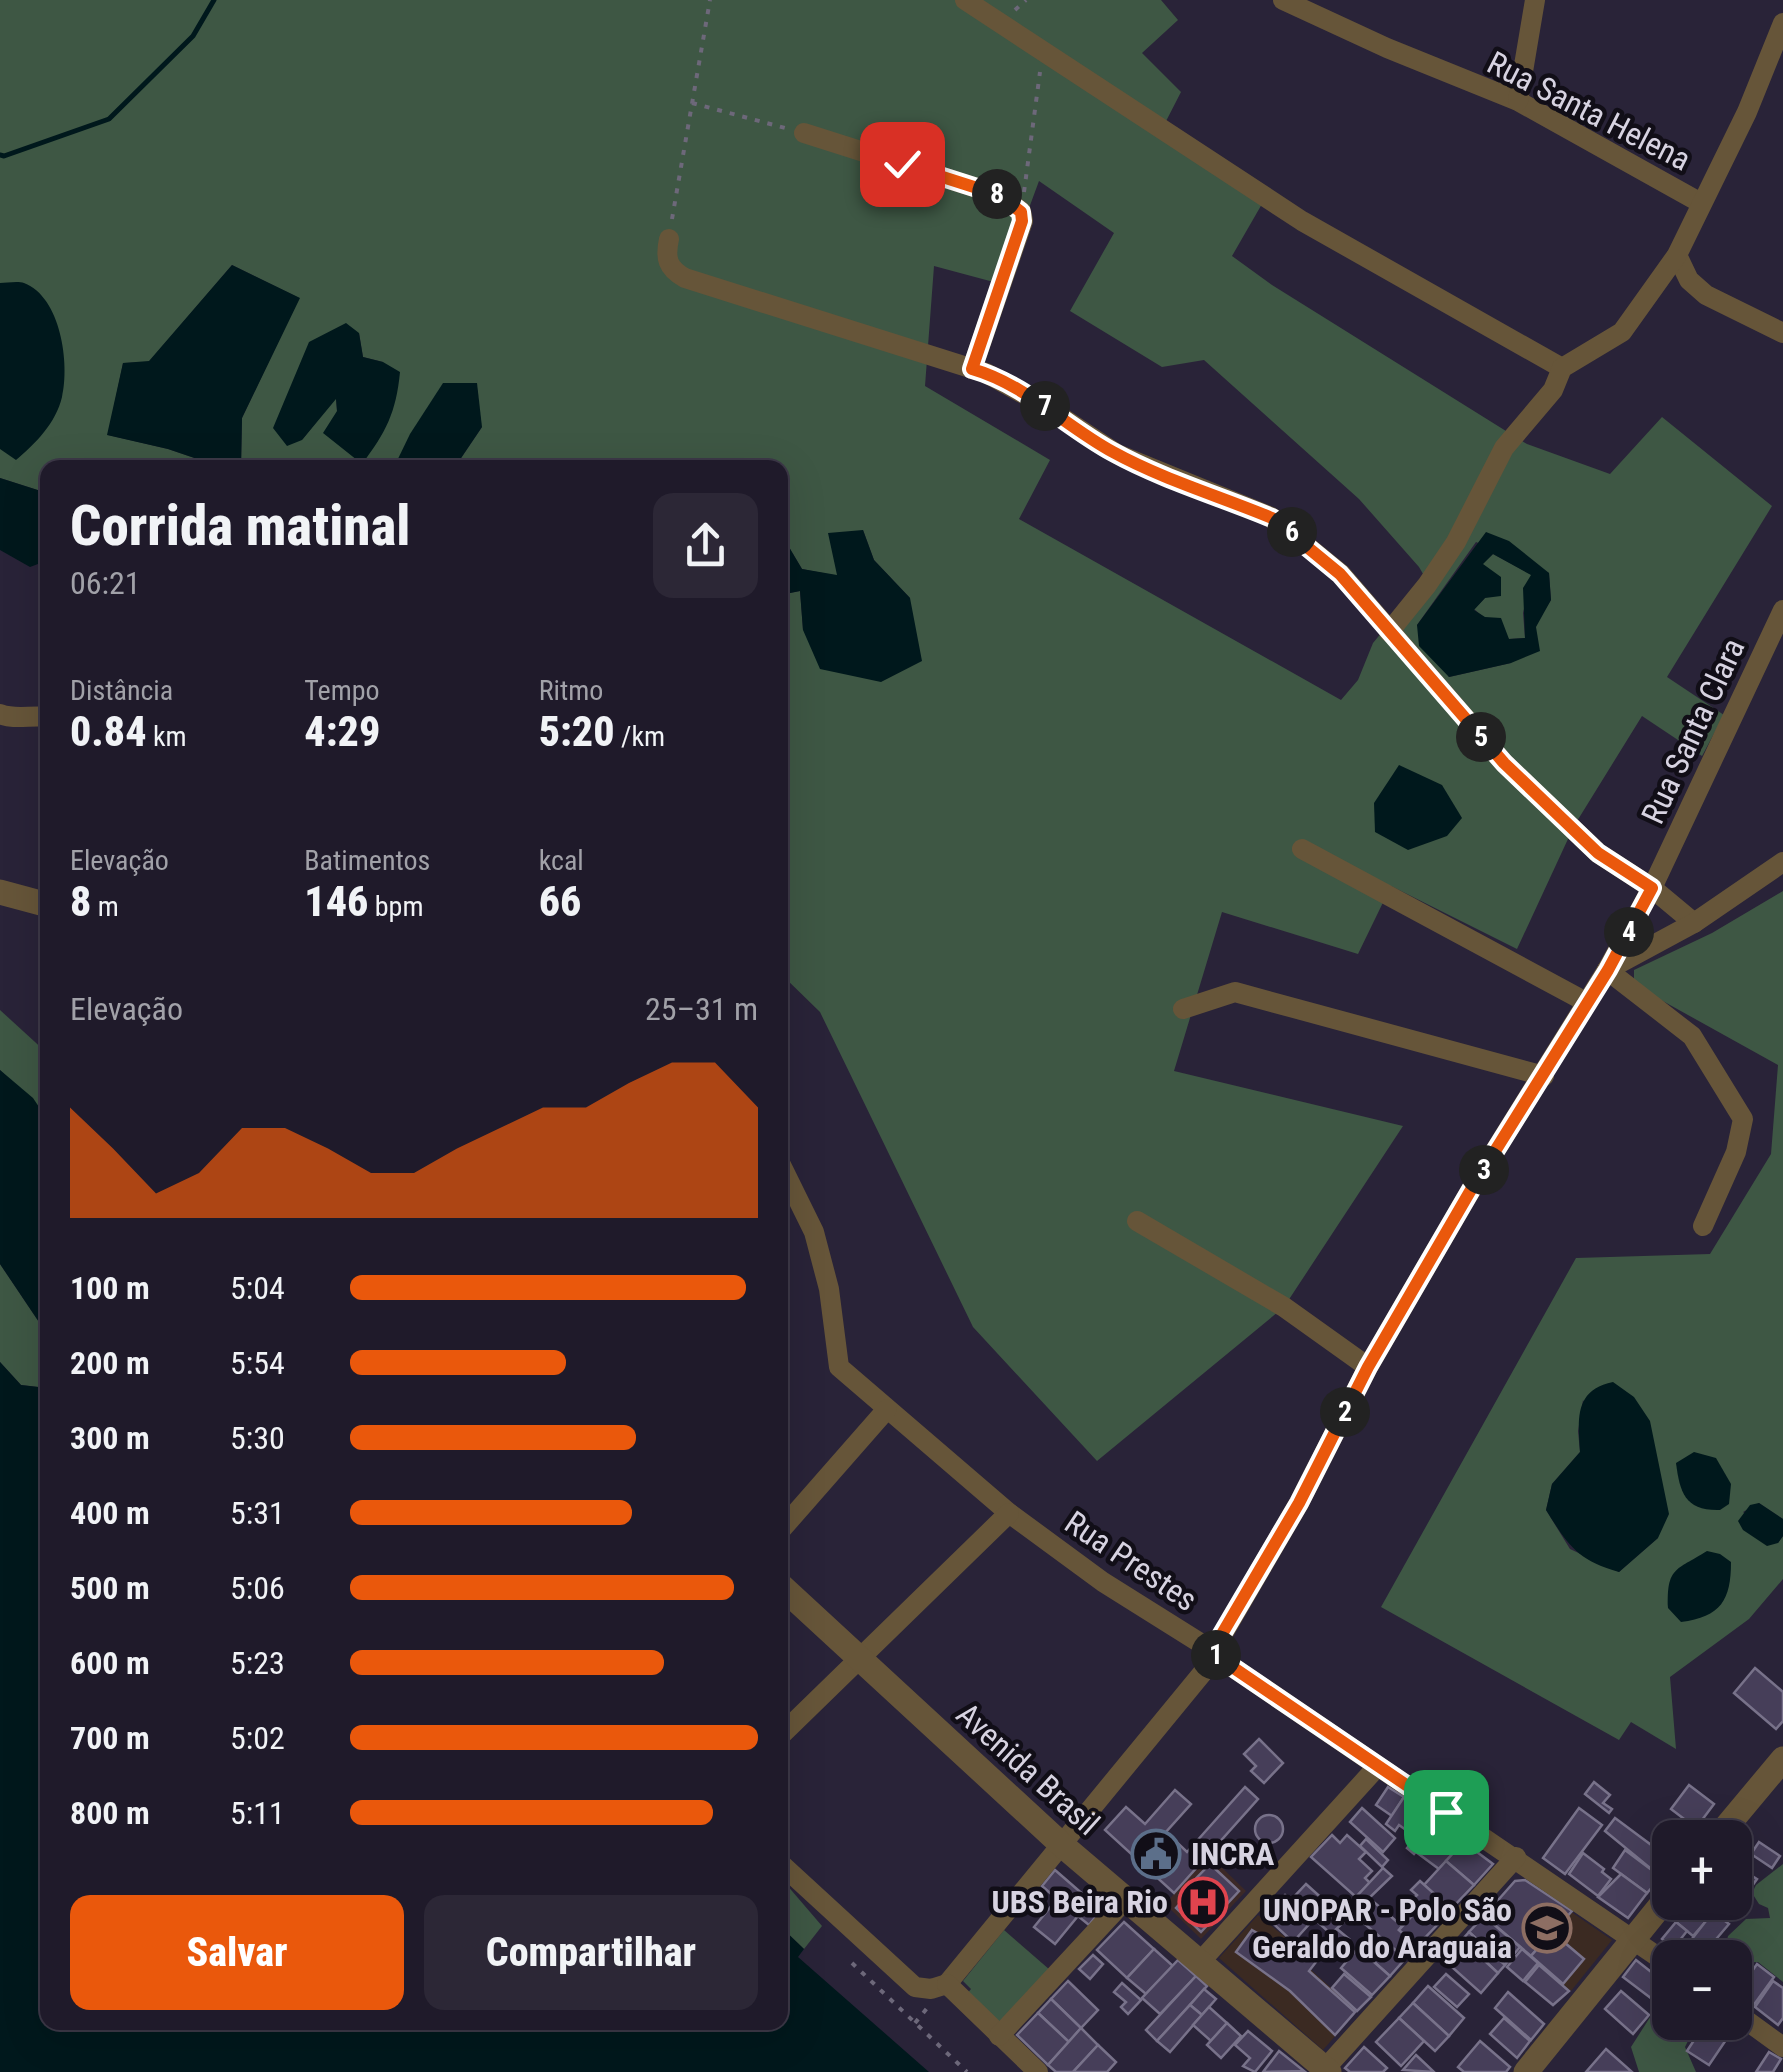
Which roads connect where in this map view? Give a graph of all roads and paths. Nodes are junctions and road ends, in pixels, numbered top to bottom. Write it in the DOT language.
graph roads {
  1 [pos="710,0"];
  2 [pos="965,0"];
  3 [pos="1283,0"];
  4 [pos="1535,0"];
  5 [pos="1783,23"];
  6 [pos="1042,51"];
  7 [pos="1518,102"];
  8 [pos="692,103"];
  9 [pos="804,133"];
  10 [pos="1701,204"];
  11 [pos="1021,212"];
  12 [pos="669,238"];
  13 [pos="1677,254"];
  14 [pos="1783,332"];
  15 [pos="1562,368"];
  16 [pos="972,369"];
  17 [pos="1783,610"];
  18 [pos="1389,632"];
  19 [pos="40,715"];
  20 [pos="1,716"];
  21 [pos="1302,849"];
  22 [pos="1783,862"];
  23 [pos="1652,888"];
  24 [pos="0,892"];
  25 [pos="40,903"];
  26 [pos="1694,922"];
  27 [pos="1608,970"];
  28 [pos="1586,1002"];
  29 [pos="1182,1009"];
  30 [pos="1544,1076"];
  31 [pos="788,1179"];
  32 [pos="1138,1221"];
  33 [pos="1704,1226"];
  34 [pos="1368,1367"];
  35 [pos="886,1409"];
  36 [pos="1008,1514"];
  37 [pos="788,1522"];
  38 [pos="788,1592"];
  39 [pos="1212,1651"];
  40 [pos="858,1658"];
  41 [pos="788,1728"];
  42 [pos="1783,1760"];
  43 [pos="1377,1766"];
  44 [pos="1732,1820"];
  45 [pos="1062,1845"];
  46 [pos="1516,1858"];
  47 [pos="788,1871"];
  48 [pos="1126,1900"];
  49 [pos="1652,1915"];
  50 [pos="1633,1938"];
  51 [pos="1652,1952"];
  52 [pos="1200,1962"];
  53 [pos="852,1963"];
  54 [pos="947,1984"];
  55 [pos="1752,2024"];
  56 [pos="1000,2036"];
  57 [pos="1783,2047"];
  58 [pos="1325,2071"];
  59 [pos="967,2072"];
  60 [pos="1038,2072"];
  61 [pos="1526,2072"];
  1 -- 8 [label="path"];
  2 -- 6 [label="street"];
  3 -- 7 [label="street, Rua Santa Helena"];
  4 -- 7 [label="street"];
  5 -- 10 [label="street"];
  6 -- 11 [label="path"];
  6 -- 15 [label="street"];
  7 -- 10 [label="street, Rua Santa Helena"];
  8 -- 9 [label="path"];
  8 -- 12 [label="path"];
  9 -- 11 [label="street"];
  10 -- 13 [label="street"];
  11 -- 16 [label="street"];
  12 -- 16 [label="street"];
  13 -- 14 [label="street"];
  13 -- 15 [label="street"];
  15 -- 18 [label="street"];
  16 -- 18 [label="street"];
  17 -- 23 [label="street, Rua Santa Clara"];
  18 -- 23 [label="street"];
  19 -- 20 [label="street"];
  21 -- 28 [label="street"];
  22 -- 26 [label="street"];
  23 -- 26 [label="street"];
  23 -- 27 [label="street, Rua Santa Clara"];
  24 -- 25 [label="street"];
  26 -- 27 [label="street"];
  27 -- 28 [label="street, Rua Santa Clara"];
  27 -- 33 [label="street"];
  28 -- 30 [label="street, Rua Santa Clara"];
  29 -- 30 [label="street"];
  30 -- 34 [label="street, Rua Santa Clara"];
  31 -- 35 [label="street, Rua Prestes"];
  32 -- 34 [label="street"];
  34 -- 39 [label="street, Rua Santa Clara"];
  35 -- 36 [label="street, Rua Prestes"];
  35 -- 37 [label="street"];
  36 -- 39 [label="street, Rua Prestes"];
  36 -- 40 [label="street"];
  38 -- 40 [label="street, Avenida Brasil"];
  39 -- 43 [label="street, Rua Prestes"];
  39 -- 45 [label="street, Rua Santa Clara"];
  40 -- 41 [label="street"];
  40 -- 45 [label="street, Avenida Brasil"];
  42 -- 44 [label="street"];
  43 -- 46 [label="street, Rua Prestes"];
  43 -- 52 [label="street"];
  45 -- 48 [label="street, Avenida Brasil"];
  45 -- 54 [label="street, Rua Santa Clara"];
  46 -- 50 [label="street, Rua Prestes"];
  46 -- 58 [label="street"];
  47 -- 54 [label="street"];
  48 -- 52 [label="street, Avenida Brasil"];
  48 -- 56 [label="street"];
  49 -- 50 [label="street"];
  50 -- 51 [label="street, Rua Prestes"];
  50 -- 61 [label="street"];
  52 -- 58 [label="street, Avenida Brasil"];
  53 -- 59 [label="path"];
  54 -- 56 [label="street"];
  55 -- 57 [label="street"];
  56 -- 60 [label="street"];
}
